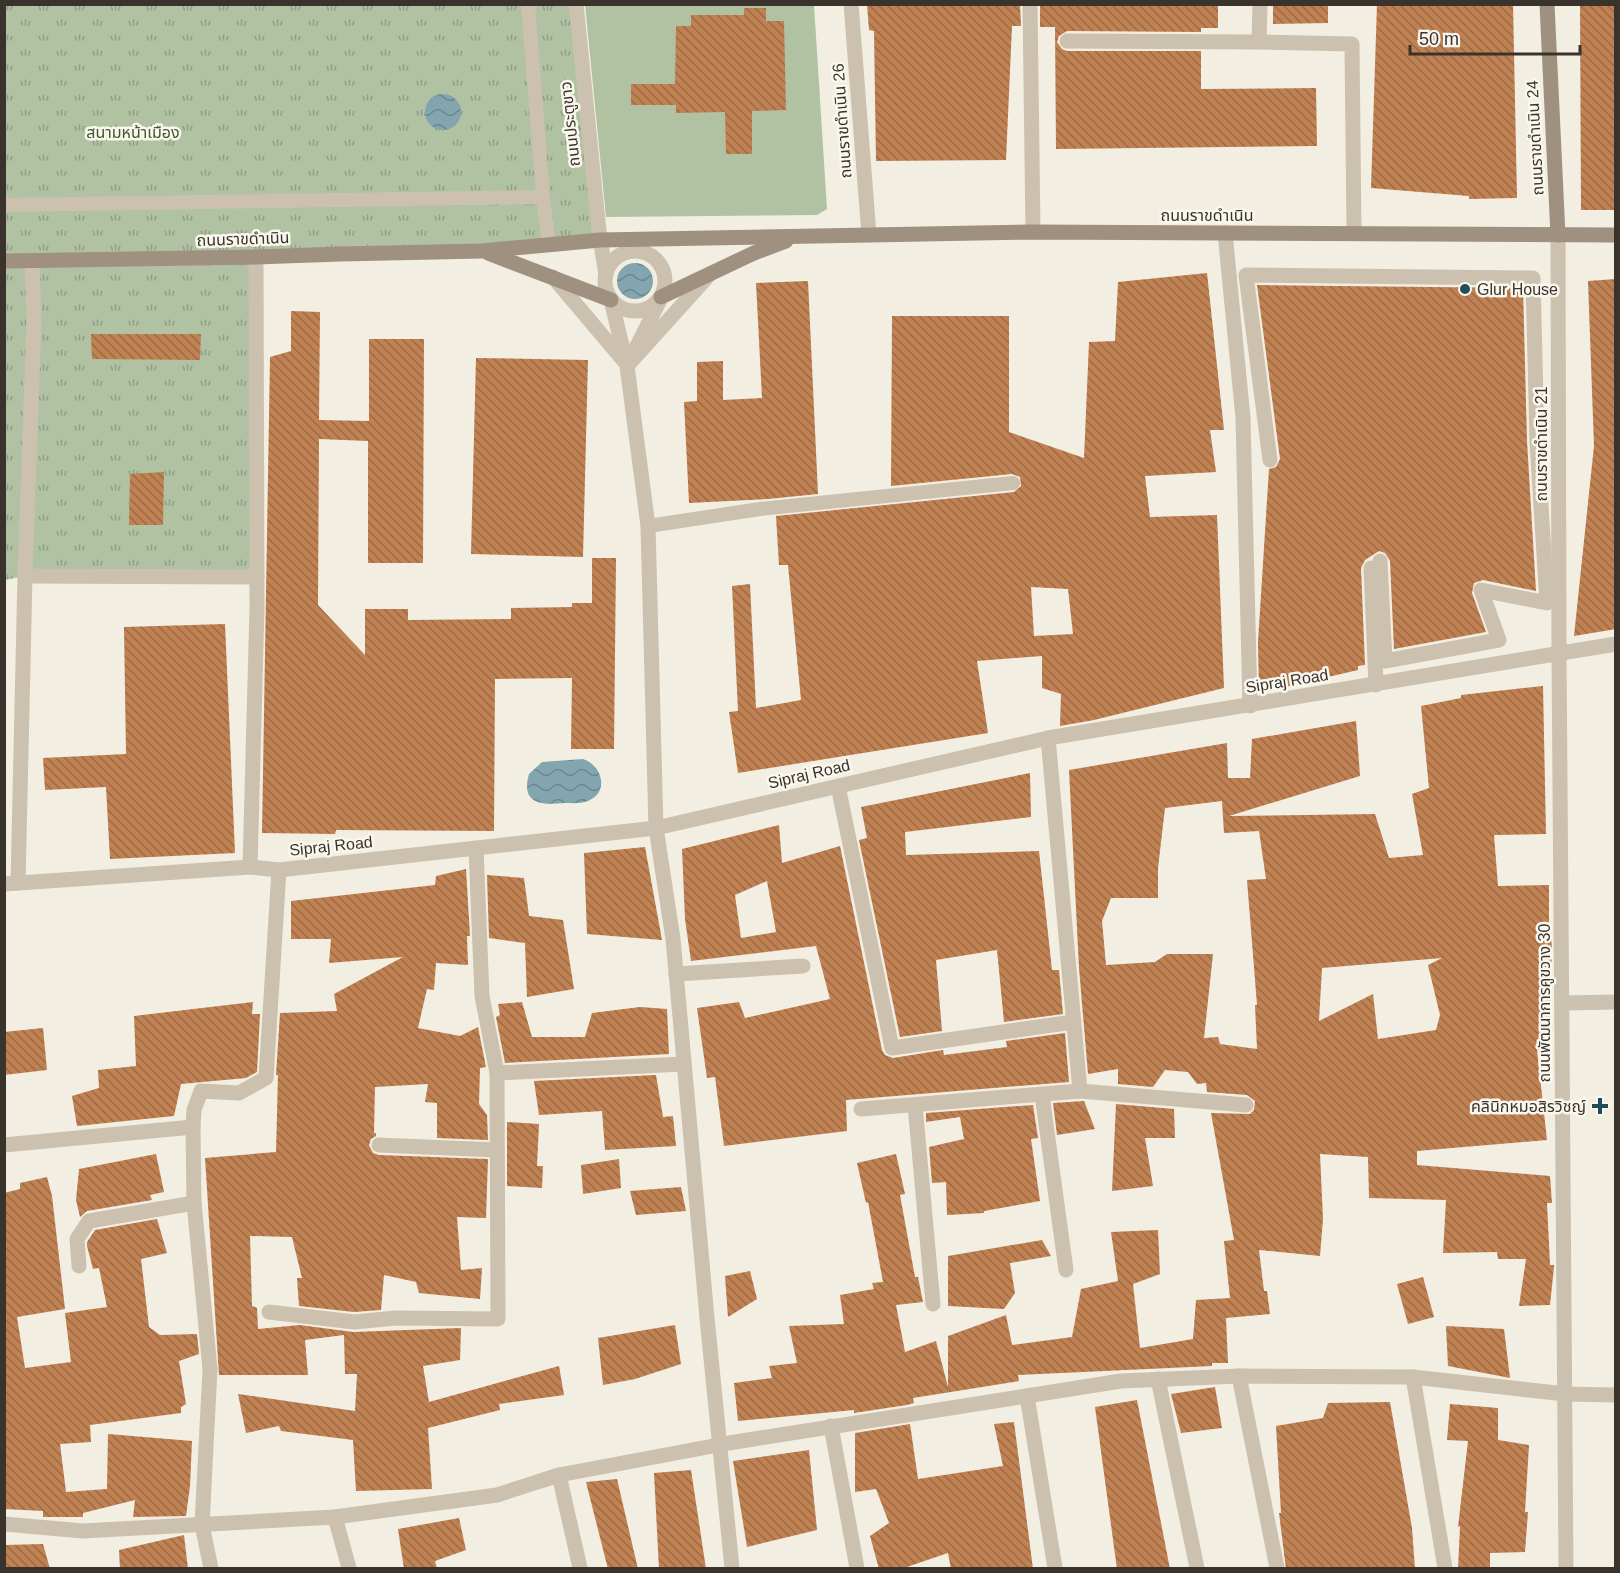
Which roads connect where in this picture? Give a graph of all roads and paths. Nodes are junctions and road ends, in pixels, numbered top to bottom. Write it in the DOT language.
graph roads {
  1 [pos="528,4"];
  2 [pos="576,4"];
  3 [pos="851,4"];
  4 [pos="1030,4"];
  5 [pos="1260,4"];
  6 [pos="1547,4"];
  7 [pos="1067,41"];
  8 [pos="1259,42"];
  9 [pos="543,197"];
  10 [pos="4,205"];
  11 [pos="1033,232"];
  12 [pos="1225,233"];
  13 [pos="1354,233"];
  14 [pos="869,235"];
  15 [pos="1558,235"];
  16 [pos="1616,235"];
  17 [pos="798,237"];
  18 [pos="667,239"];
  19 [pos="600,240"];
  20 [pos="549,245"];
  21 [pos="482,251"];
  22 [pos="256,257"];
  23 [pos="4,261"];
  24 [pos="32,261"];
  25 [pos="664,272"];
  26 [pos="710,274"];
  27 [pos="606,275"];
  28 [pos="553,277"];
  29 [pos="661,297"];
  30 [pos="611,300"];
  31 [pos="627,366"];
  32 [pos="1269,460"];
  33 [pos="1013,483"];
  34 [pos="648,526"];
  35 [pos="25,576"];
  36 [pos="257,577"];
  37 [pos="1616,644"];
  38 [pos="1560,654"];
  39 [pos="1376,685"];
  40 [pos="1250,706"];
  41 [pos="1048,738"];
  42 [pos="838,786"];
  43 [pos="656,828"];
  44 [pos="476,848"];
  45 [pos="250,867"];
  46 [pos="279,870"];
  47 [pos="11,884"];
  48 [pos="803,966"];
  49 [pos="676,974"];
  50 [pos="1616,1002"];
  51 [pos="1562,1003"];
  52 [pos="1073,1022"];
  53 [pos="684,1064"];
  54 [pos="497,1073"];
  55 [pos="1080,1092"];
  56 [pos="1041,1095"];
  57 [pos="1246,1104"];
  58 [pos="915,1105"];
  59 [pos="861,1109"];
  60 [pos="193,1127"];
  61 [pos="4,1145"];
  62 [pos="379,1145"];
  63 [pos="496,1150"];
  64 [pos="194,1203"];
  65 [pos="79,1266"];
  66 [pos="1066,1270"];
  67 [pos="933,1304"];
  68 [pos="269,1312"];
  69 [pos="1239,1376"];
  70 [pos="1413,1377"];
  71 [pos="1158,1379"];
  72 [pos="1565,1394"];
  73 [pos="1616,1395"];
  74 [pos="1027,1396"];
  75 [pos="831,1426"];
  76 [pos="720,1445"];
  77 [pos="559,1475"];
  78 [pos="335,1517"];
  79 [pos="4,1524"];
  80 [pos="202,1525"];
  81 [pos="212,1569"];
  82 [pos="349,1569"];
  83 [pos="580,1569"];
  84 [pos="732,1569"];
  85 [pos="856,1569"];
  86 [pos="1054,1569"];
  87 [pos="1197,1569"];
  88 [pos="1277,1569"];
  89 [pos="1445,1569"];
  90 [pos="1566,1569"];
  1 -- 9 [label="street"];
  2 -- 19 [label="street, ถนนประตูขาว"];
  3 -- 14 [label="street, ถนนราขดำเนิน 26"];
  4 -- 11 [label="street"];
  5 -- 8 [label="street"];
  6 -- 15 [label="main road, ถนนราขดำเนิน 24"];
  7 -- 8 [label="street"];
  8 -- 13 [label="street"];
  9 -- 10 [label="street"];
  9 -- 20 [label="street"];
  11 -- 12 [label="main road, ถนนราขดำเนิน"];
  11 -- 14 [label="main road, ถนนราขดำเนิน"];
  12 -- 13 [label="main road, ถนนราขดำเนิน"];
  12 -- 40 [label="street"];
  13 -- 15 [label="main road, ถนนราขดำเนิน"];
  14 -- 17 [label="main road, ถนนราขดำเนิน"];
  15 -- 16 [label="main road, ถนนราขดำเนิน"];
  15 -- 38 [label="street, ถนนราขดำเนิน 21"];
  17 -- 18 [label="main road, ถนนราขดำเนิน"];
  17 -- 26 [label="main road, ถนนราขดำเนิน"];
  18 -- 19 [label="main road, ถนนราขดำเนิน"];
  18 -- 25 [label="street"];
  19 -- 20 [label="main road, ถนนราขดำเนิน"];
  19 -- 27 [label="street, ถนนประตูขาว"];
  20 -- 21 [label="main road, ถนนราขดำเนิน"];
  21 -- 22 [label="main road, ถนนราขดำเนิน"];
  21 -- 28 [label="main road, ถนนราขดำเนิน"];
  22 -- 24 [label="main road, ถนนราขดำเนิน"];
  22 -- 36 [label="street"];
  23 -- 24 [label="main road, ถนนราขดำเนิน"];
  24 -- 35 [label="street"];
  25 -- 27 [label="street"];
  25 -- 29 [label="street"];
  26 -- 29 [label="main road, ถนนราขดำเนิน"];
  26 -- 31 [label="street"];
  27 -- 30 [label="street"];
  28 -- 30 [label="main road, ถนนราขดำเนิน"];
  28 -- 31 [label="street"];
  29 -- 30 [label="street"];
  29 -- 31 [label="street"];
  30 -- 31 [label="street"];
  31 -- 34 [label="street"];
  32 -- 39 [label="street"];
  33 -- 34 [label="street"];
  34 -- 43 [label="street"];
  35 -- 36 [label="street"];
  35 -- 47 [label="street"];
  36 -- 45 [label="street"];
  37 -- 38 [label="street, Sipraj Road"];
  38 -- 39 [label="street, Sipraj Road"];
  38 -- 51 [label="street, ถนนพัฒนาการคูขวาง 30"];
  39 -- 40 [label="street, Sipraj Road"];
  40 -- 41 [label="street, Sipraj Road"];
  41 -- 42 [label="street, Sipraj Road"];
  41 -- 52 [label="street"];
  42 -- 43 [label="street, Sipraj Road"];
  42 -- 52 [label="street"];
  43 -- 44 [label="street, Sipraj Road"];
  43 -- 49 [label="street"];
  44 -- 46 [label="street, Sipraj Road"];
  44 -- 54 [label="street"];
  45 -- 46 [label="street, Sipraj Road"];
  45 -- 47 [label="street, Sipraj Road"];
  46 -- 60 [label="street"];
  48 -- 49 [label="street"];
  49 -- 53 [label="street"];
  50 -- 51 [label="street"];
  51 -- 72 [label="street, ถนนพัฒนาการคูขวาง 30"];
  52 -- 55 [label="street"];
  53 -- 54 [label="street"];
  53 -- 76 [label="street"];
  54 -- 63 [label="street"];
  55 -- 56 [label="street"];
  55 -- 57 [label="street"];
  56 -- 58 [label="street"];
  56 -- 66 [label="street"];
  58 -- 59 [label="street"];
  58 -- 67 [label="street"];
  60 -- 61 [label="street"];
  60 -- 64 [label="street"];
  62 -- 63 [label="street"];
  63 -- 68 [label="street"];
  64 -- 65 [label="street"];
  64 -- 80 [label="street"];
  69 -- 70 [label="street"];
  69 -- 71 [label="street"];
  69 -- 88 [label="street"];
  70 -- 72 [label="street"];
  70 -- 89 [label="street"];
  71 -- 74 [label="street"];
  71 -- 87 [label="street"];
  72 -- 73 [label="street"];
  72 -- 90 [label="street, ถนนพัฒนาการคูขวาง 30"];
  74 -- 75 [label="street"];
  74 -- 86 [label="street"];
  75 -- 76 [label="street"];
  75 -- 85 [label="street"];
  76 -- 77 [label="street"];
  76 -- 84 [label="street"];
  77 -- 78 [label="street"];
  77 -- 83 [label="street"];
  78 -- 80 [label="street"];
  78 -- 82 [label="street"];
  79 -- 80 [label="street"];
  80 -- 81 [label="street"];
}
